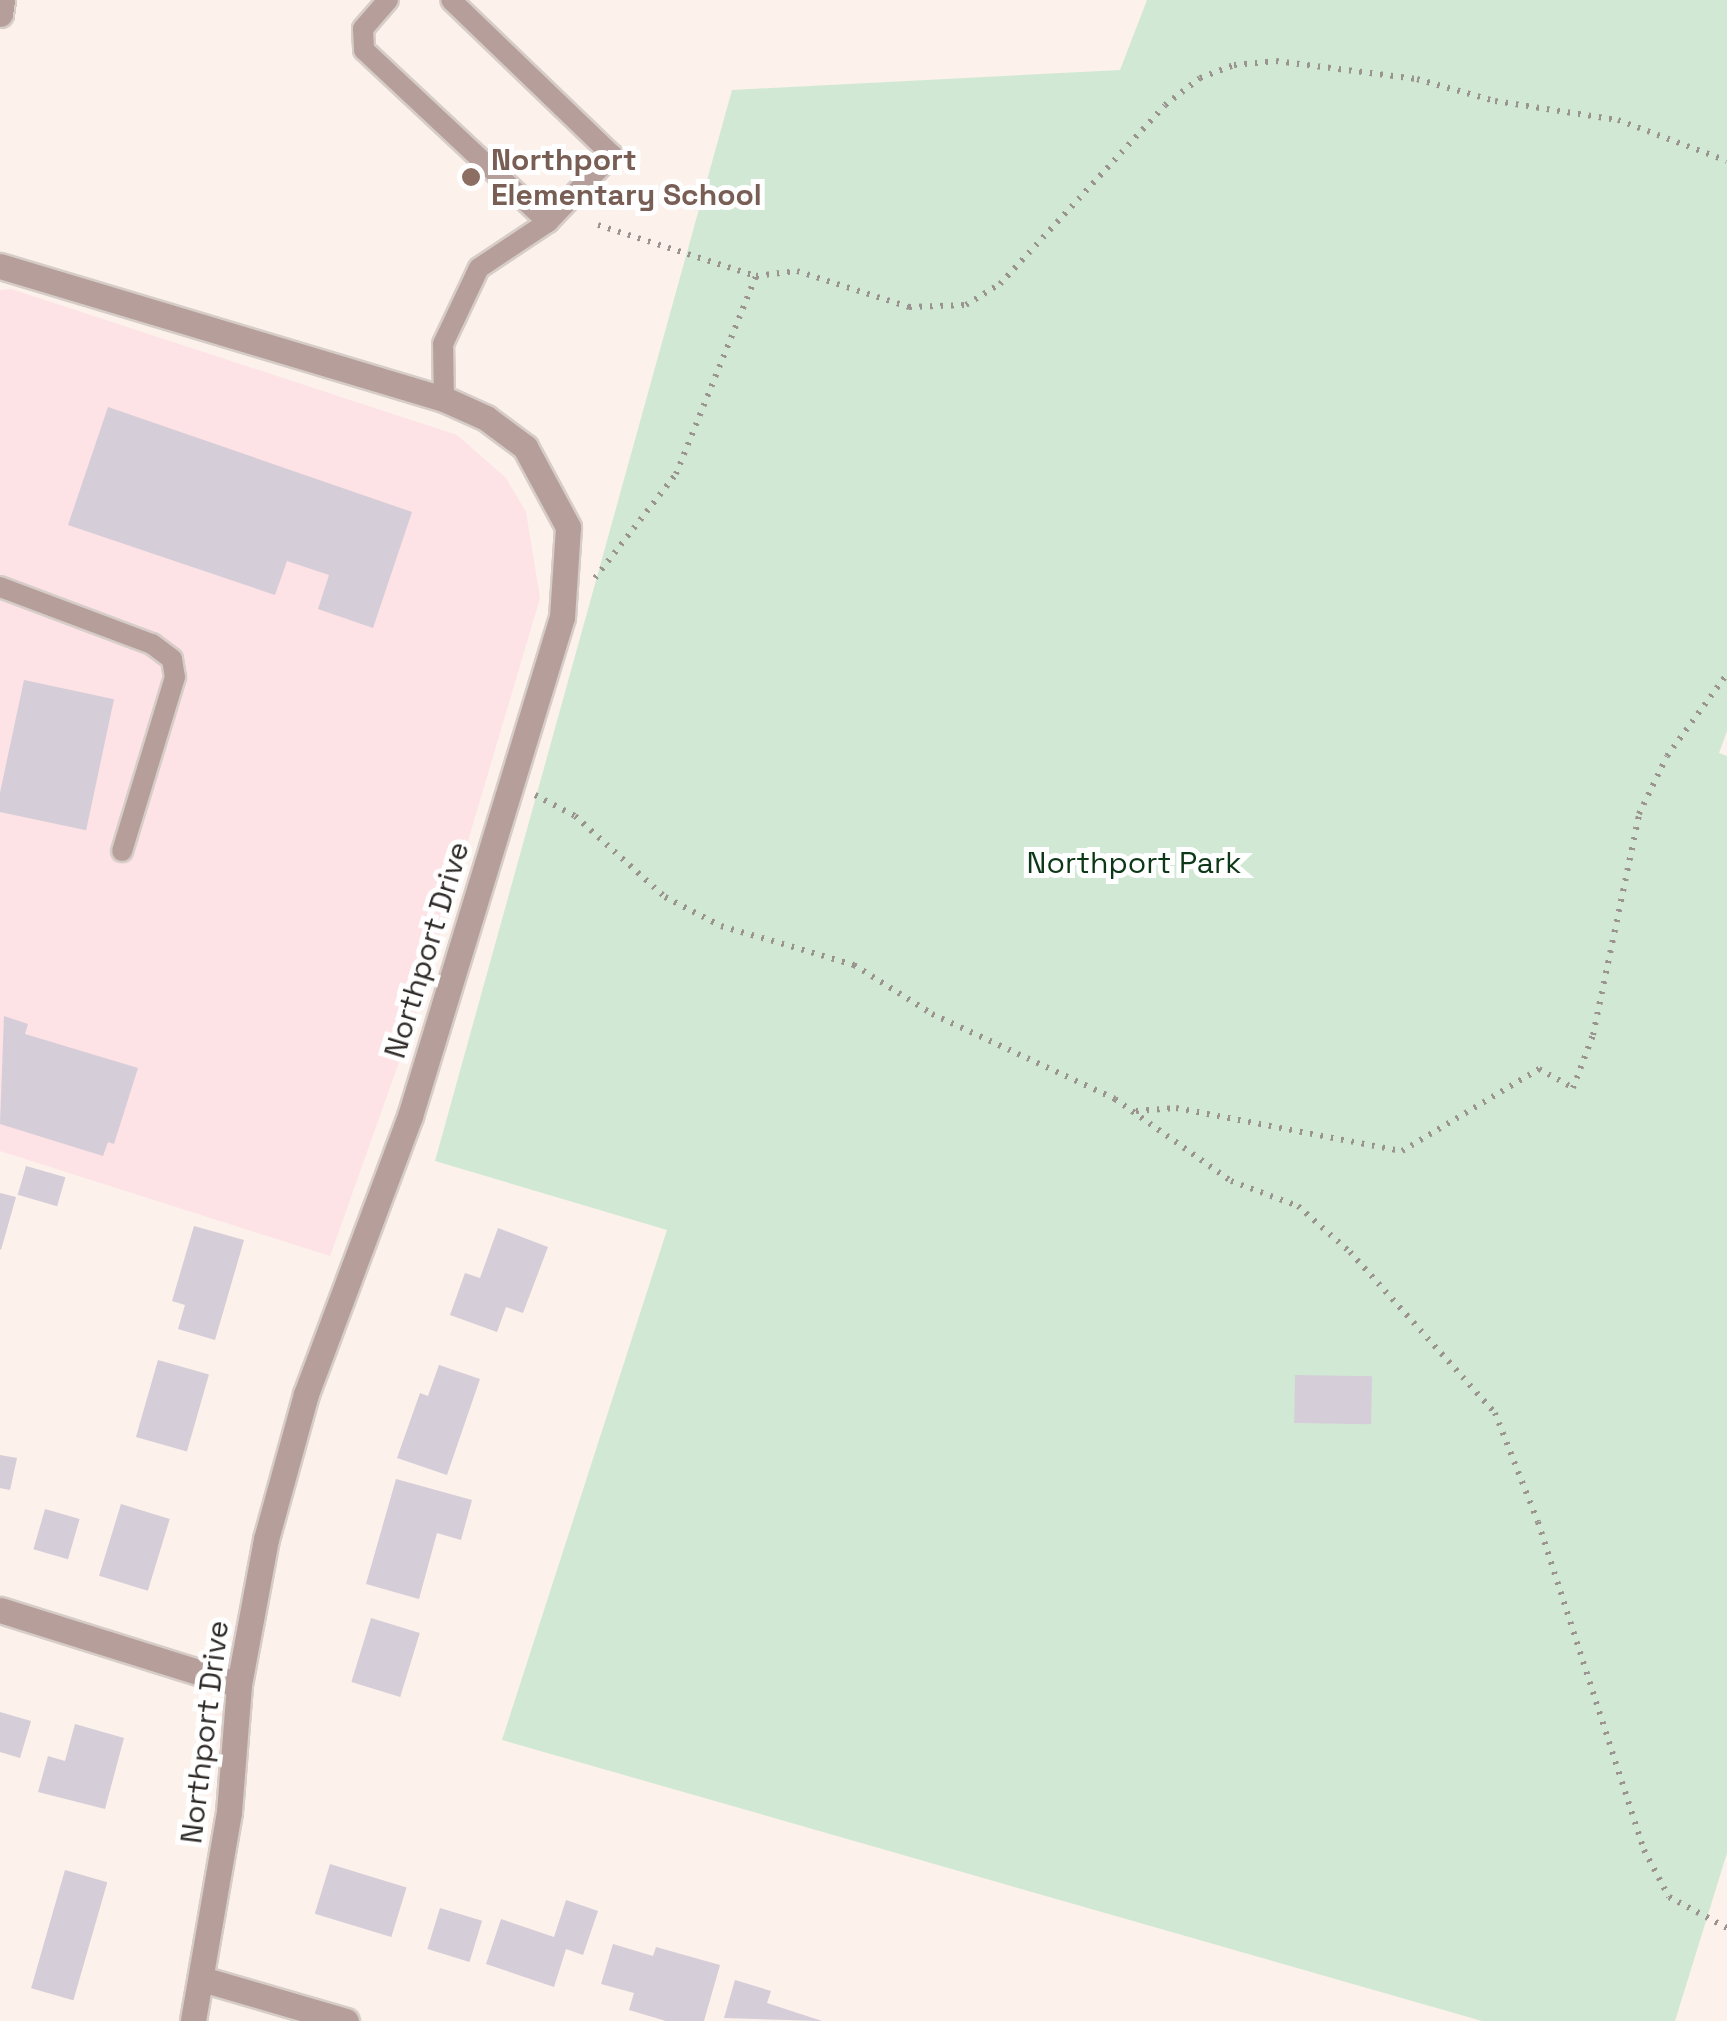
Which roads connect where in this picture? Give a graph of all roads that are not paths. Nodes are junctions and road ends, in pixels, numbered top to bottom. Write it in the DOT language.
graph roads {
  1 [pos="2,0"];
  2 [pos="388,0"];
  3 [pos="451,0"];
  4 [pos="0,14"];
  5 [pos="548,222"];
  6 [pos="0,266"];
  7 [pos="444,399"];
  8 [pos="0,588"];
  9 [pos="122,851"];
  10 [pos="0,1610"];
  11 [pos="239,1684"];
  12 [pos="202,1979"];
  13 [pos="193,2021"];
  14 [pos="346,2021"];
  1 -- 4 [label="street"];
  2 -- 5 [label="lane"];
  3 -- 5 [label="lane"];
  5 -- 7 [label="lane"];
  6 -- 7 [label="street, Northport Drive"];
  7 -- 11 [label="street, Northport Drive"];
  8 -- 9 [label="lane"];
  10 -- 11 [label="street"];
  11 -- 12 [label="street, Northport Drive"];
  12 -- 13 [label="street, Northport Drive"];
  12 -- 14 [label="street"];
}
